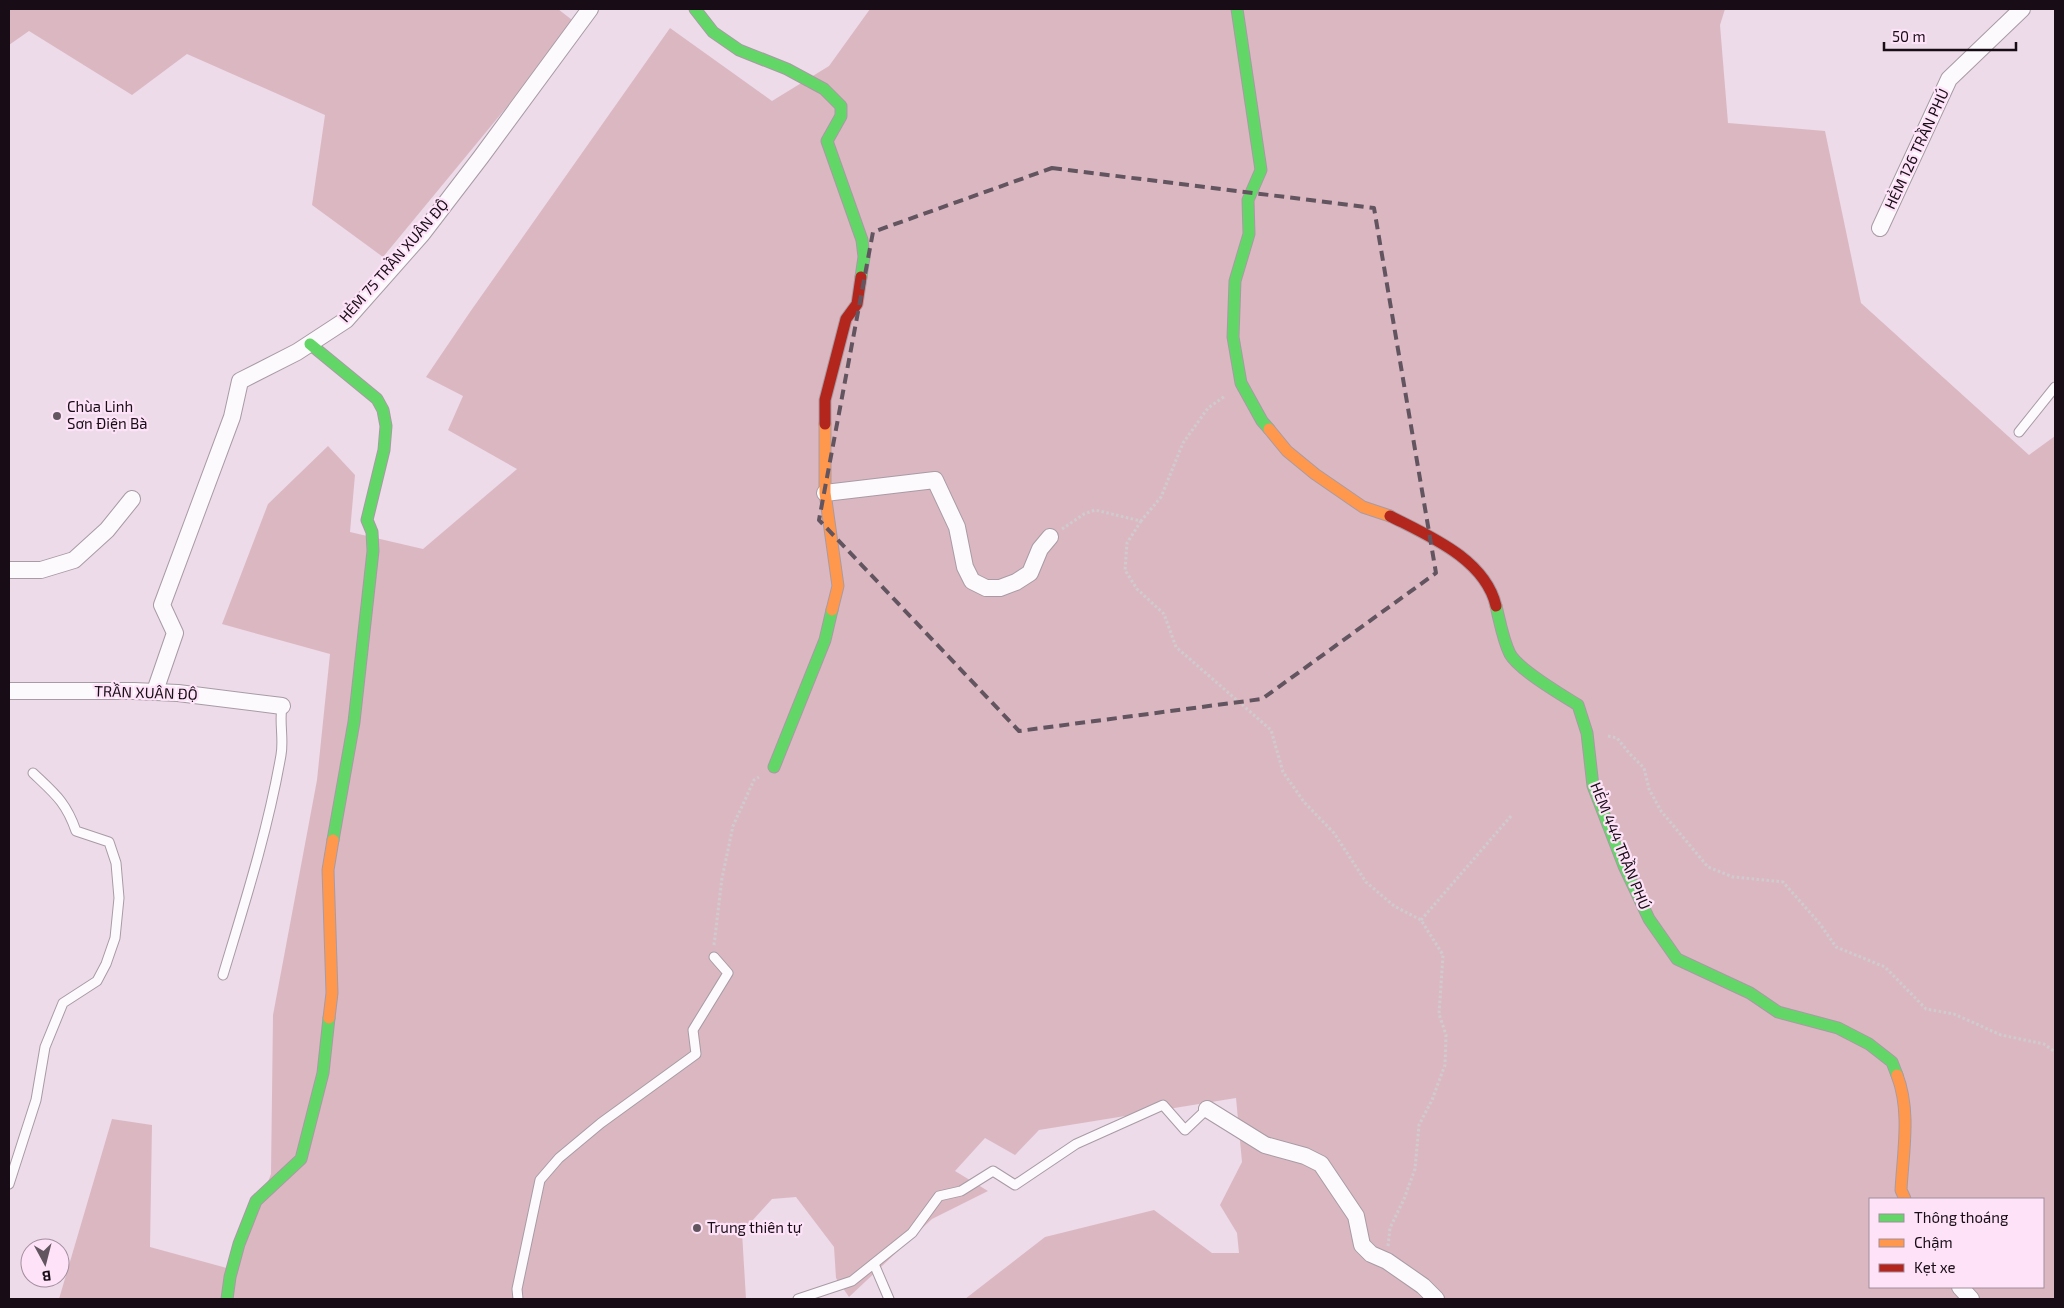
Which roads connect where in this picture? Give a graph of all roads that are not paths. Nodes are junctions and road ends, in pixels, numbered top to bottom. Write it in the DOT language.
graph roads {
  1 [pos="590,9"];
  2 [pos="695,9"];
  3 [pos="1237,9"];
  4 [pos="2022,9"];
  5 [pos="1880,228"];
  6 [pos="310,344"];
  7 [pos="2055,387"];
  8 [pos="2018,432"];
  9 [pos="825,493"];
  10 [pos="132,499"];
  11 [pos="1050,537"];
  12 [pos="9,570"];
  13 [pos="9,691"];
  14 [pos="155,692"];
  15 [pos="282,706"];
  16 [pos="774,767"];
  17 [pos="33,773"];
  18 [pos="714,958"];
  19 [pos="224,975"];
  20 [pos="1207,1110"];
  21 [pos="9,1184"];
  22 [pos="1905,1198"];
  23 [pos="874,1264"];
  24 [pos="1961,1288"];
  25 [pos="226,1299"];
  26 [pos="518,1299"];
  27 [pos="798,1299"];
  28 [pos="889,1299"];
  29 [pos="1436,1299"];
  30 [pos="1970,1299"];
  1 -- 6 [label="street, HẺM 75 TRẦN XUÂN ĐỘ"];
  2 -- 9 [label="street"];
  3 -- 22 [label="street, HẺM 444 TRẦN PHÚ"];
  4 -- 5 [label="street, HẺM 126 TRẦN PHÚ"];
  6 -- 14 [label="street, HẺM 75 TRẦN XUÂN ĐỘ"];
  6 -- 25 [label="street"];
  7 -- 8 [label="lane"];
  9 -- 11 [label="street"];
  9 -- 16 [label="street"];
  10 -- 12 [label="street"];
  13 -- 14 [label="street, TRẦN XUÂN ĐỘ"];
  14 -- 15 [label="street, TRẦN XUÂN ĐỘ"];
  15 -- 19 [label="lane"];
  17 -- 21 [label="lane"];
  18 -- 26 [label="lane"];
  20 -- 23 [label="lane"];
  20 -- 29 [label="street"];
  23 -- 27 [label="lane"];
  23 -- 28 [label="lane"];
  24 -- 30 [label="street"];
}
